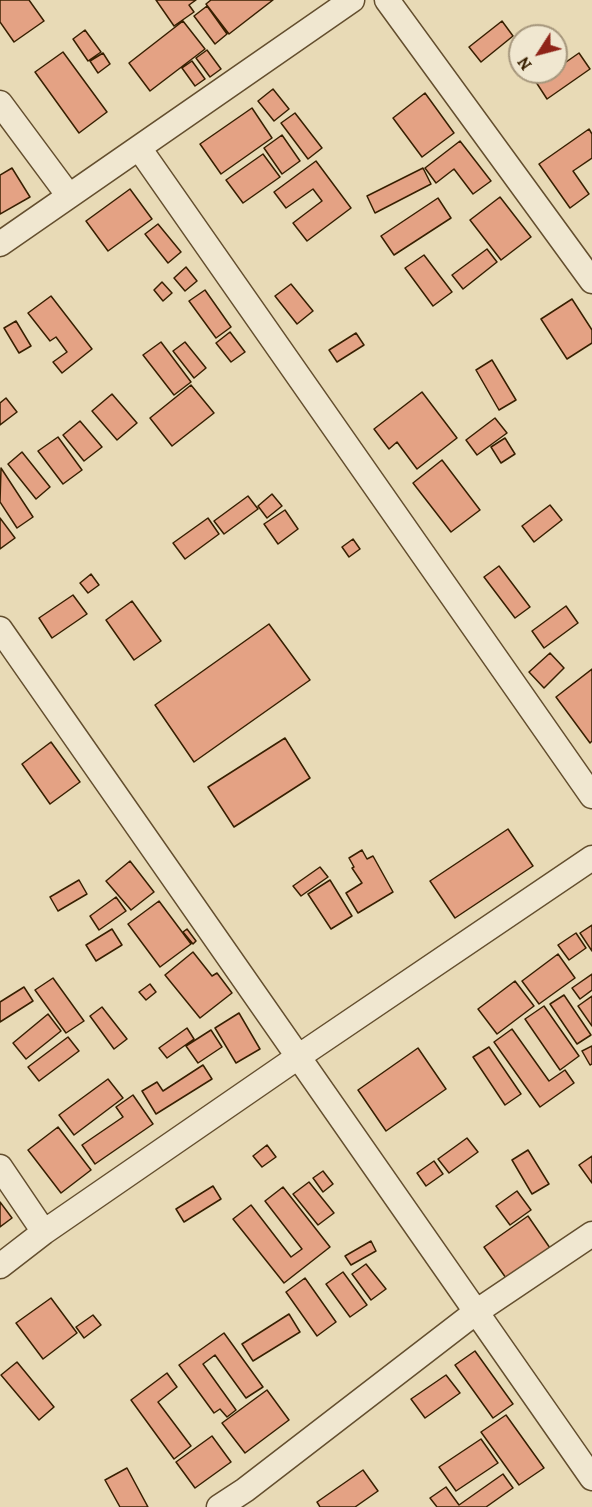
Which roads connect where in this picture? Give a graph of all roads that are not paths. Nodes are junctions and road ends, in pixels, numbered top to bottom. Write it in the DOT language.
graph roads {
  1 [pos="352,0"];
  2 [pos="387,0"];
  3 [pos="0,103"];
  4 [pos="139,148"];
  5 [pos="69,196"];
  6 [pos="0,244"];
  7 [pos="592,281"];
  8 [pos="0,629"];
  9 [pos="592,796"];
  10 [pos="592,858"];
  11 [pos="298,1057"];
  12 [pos="0,1167"];
  13 [pos="44,1232"];
  14 [pos="592,1234"];
  15 [pos="0,1266"];
  16 [pos="476,1312"];
  17 [pos="592,1478"];
  18 [pos="250,1498"];
  19 [pos="219,1507"];
  1 -- 4 [label="street"];
  2 -- 7 [label="street"];
  3 -- 5 [label="street"];
  4 -- 5 [label="street"];
  4 -- 9 [label="street"];
  5 -- 6 [label="street"];
  8 -- 11 [label="street"];
  10 -- 11 [label="street"];
  11 -- 13 [label="street"];
  11 -- 16 [label="street"];
  12 -- 13 [label="street"];
  13 -- 15 [label="street"];
  14 -- 16 [label="street"];
  16 -- 17 [label="street"];
  16 -- 18 [label="street"];
  18 -- 19 [label="street"];
}
